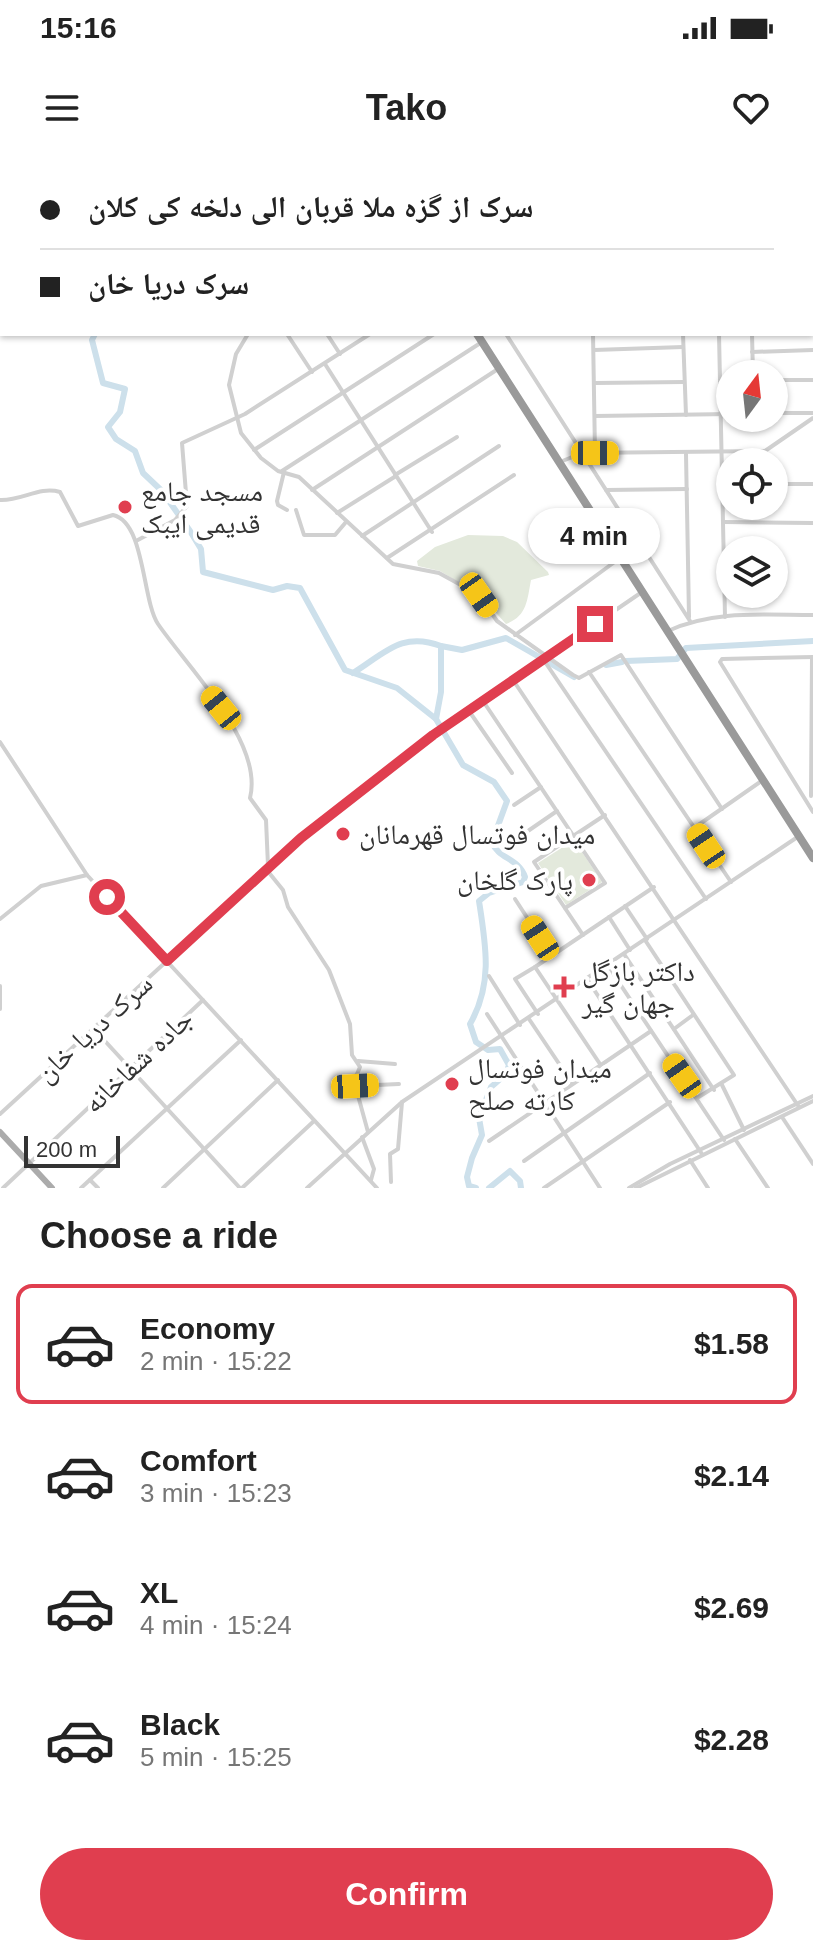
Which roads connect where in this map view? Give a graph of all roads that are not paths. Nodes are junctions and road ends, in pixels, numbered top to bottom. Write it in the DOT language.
graph roads {
  1 [pos="247,336"];
  2 [pos="288,336"];
  3 [pos="328,336"];
  4 [pos="365,336"];
  5 [pos="431,336"];
  6 [pos="507,336"];
  7 [pos="593,336"];
  8 [pos="683,336"];
  9 [pos="719,336"];
  10 [pos="752,336"];
  11 [pos="479,338"];
  12 [pos="683,347"];
  13 [pos="593,350"];
  14 [pos="813,350"];
  15 [pos="752,352"];
  16 [pos="340,354"];
  17 [pos="720,360"];
  18 [pos="752,360"];
  19 [pos="325,364"];
  20 [pos="499,369"];
  21 [pos="312,372"];
  22 [pos="788,380"];
  23 [pos="813,380"];
  24 [pos="684,382"];
  25 [pos="594,383"];
  26 [pos="343,394"];
  27 [pos="716,414"];
  28 [pos="788,414"];
  29 [pos="686,415"];
  30 [pos="813,415"];
  31 [pos="595,416"];
  32 [pos="236,418"];
  33 [pos="360,421"];
  34 [pos="457,437"];
  35 [pos="499,446"];
  36 [pos="378,448"];
  37 [pos="769,448"];
  38 [pos="254,450"];
  39 [pos="716,452"];
  40 [pos="582,453"];
  41 [pos="595,453"];
  42 [pos="686,453"];
  43 [pos="560,462"];
  44 [pos="282,472"];
  45 [pos="514,475"];
  46 [pos="395,476"];
  47 [pos="788,484"];
  48 [pos="813,484"];
  49 [pos="687,489"];
  50 [pos="312,490"];
  51 [pos="606,490"];
  52 [pos="0,500"];
  53 [pos="413,503"];
  54 [pos="287,510"];
  55 [pos="296,510"];
  56 [pos="337,513"];
  57 [pos="346,522"];
  58 [pos="723,522"];
  59 [pos="813,523"];
  60 [pos="432,532"];
  61 [pos="362,536"];
  62 [pos="136,541"];
  63 [pos="387,558"];
  64 [pos="621,558"];
  65 [pos="643,591"];
  66 [pos="813,615"];
  67 [pos="725,617"];
  68 [pos="690,620"];
  69 [pos="668,631"];
  70 [pos="515,635"];
  71 [pos="812,657"];
  72 [pos="545,658"];
  73 [pos="589,672"];
  74 [pos="513,680"];
  75 [pos="812,691"];
  76 [pos="483,701"];
  77 [pos="469,711"];
  78 [pos="812,724"];
  79 [pos="0,742"];
  80 [pos="812,757"];
  81 [pos="512,773"];
  82 [pos="763,780"];
  83 [pos="541,787"];
  84 [pos="803,795"];
  85 [pos="812,796"];
  86 [pos="514,805"];
  87 [pos="722,809"];
  88 [pos="557,811"];
  89 [pos="813,812"];
  90 [pos="605,815"];
  91 [pos="694,828"];
  92 [pos="573,836"];
  93 [pos="799,836"];
  94 [pos="509,844"];
  95 [pos="813,858"];
  96 [pos="267,867"];
  97 [pos="87,875"];
  98 [pos="731,882"];
  99 [pos="654,887"];
  100 [pos="515,899"];
  101 [pos="706,899"];
  102 [pos="625,906"];
  103 [pos="565,908"];
  104 [pos="609,917"];
  105 [pos="0,919"];
  106 [pos="676,919"];
  107 [pos="583,935"];
  108 [pos="646,939"];
  109 [pos="630,950"];
  110 [pos="624,954"];
  111 [pos="552,956"];
  112 [pos="167,961"];
  113 [pos="608,966"];
  114 [pos="535,967"];
  115 [pos="489,976"];
  116 [pos="587,979"];
  117 [pos="0,986"];
  118 [pos="558,999"];
  119 [pos="203,1000"];
  120 [pos="0,1009"];
  121 [pos="487,1014"];
  122 [pos="538,1014"];
  123 [pos="693,1015"];
  124 [pos="529,1019"];
  125 [pos="520,1025"];
  126 [pos="93,1028"];
  127 [pos="674,1029"];
  128 [pos="651,1031"];
  129 [pos="500,1037"];
  130 [pos="241,1040"];
  131 [pos="631,1044"];
  132 [pos="358,1061"];
  133 [pos="395,1064"];
  134 [pos="601,1064"];
  135 [pos="129,1070"];
  136 [pos="650,1073"];
  137 [pos="278,1080"];
  138 [pos="572,1083"];
  139 [pos="399,1084"];
  140 [pos="722,1085"];
  141 [pos="355,1086"];
  142 [pos="714,1090"];
  143 [pos="697,1098"];
  144 [pos="813,1099"];
  145 [pos="546,1101"];
  146 [pos="402,1102"];
  147 [pos="670,1102"];
  148 [pos="798,1106"];
  149 [pos="167,1110"];
  150 [pos="0,1114"];
  151 [pos="782,1117"];
  152 [pos="314,1121"];
  153 [pos="744,1130"];
  154 [pos="565,1131"];
  155 [pos="0,1132"];
  156 [pos="368,1132"];
  157 [pos="362,1137"];
  158 [pos="735,1139"];
  159 [pos="724,1140"];
  160 [pos="489,1141"];
  161 [pos="205,1149"];
  162 [pos="345,1152"];
  163 [pos="702,1152"];
  164 [pos="584,1160"];
  165 [pos="690,1160"];
  166 [pos="524,1161"];
  167 [pos="30,1164"];
  168 [pos="813,1164"];
  169 [pos="90,1180"];
  170 [pos="645,1180"];
  171 [pos="0,1181"];
  172 [pos="391,1182"];
  173 [pos="372,1185"];
  174 [pos="5,1187"];
  175 [pos="52,1188"];
  176 [pos="81,1188"];
  177 [pos="98,1188"];
  178 [pos="163,1188"];
  179 [pos="241,1188"];
  180 [pos="307,1188"];
  181 [pos="544,1188"];
  182 [pos="600,1188"];
  183 [pos="629,1188"];
  184 [pos="636,1188"];
  185 [pos="651,1188"];
  186 [pos="708,1188"];
  187 [pos="768,1188"];
  1 -- 32 [label="street"];
  2 -- 21 [label="street"];
  3 -- 16 [label="street"];
  4 -- 16 [label="street"];
  5 -- 26 [label="street"];
  6 -- 40 [label="street"];
  7 -- 13 [label="street"];
  8 -- 12 [label="street"];
  9 -- 17 [label="street"];
  10 -- 15 [label="street"];
  11 -- 20 [label="highway"];
  11 -- 33 [label="street"];
  12 -- 13 [label="street"];
  12 -- 24 [label="street"];
  13 -- 25 [label="street"];
  14 -- 15 [label="street"];
  15 -- 18 [label="street"];
  16 -- 19 [label="street"];
  19 -- 21 [label="street"];
  19 -- 26 [label="street"];
  20 -- 36 [label="street"];
  20 -- 43 [label="highway"];
  21 -- 32 [label="street"];
  22 -- 23 [label="street"];
  24 -- 25 [label="street"];
  24 -- 29 [label="street"];
  25 -- 31 [label="street"];
  26 -- 33 [label="street"];
  26 -- 38 [label="street"];
  27 -- 29 [label="street"];
  28 -- 30 [label="street"];
  29 -- 31 [label="street"];
  30 -- 37 [label="street"];
  31 -- 41 [label="street"];
  32 -- 38 [label="street"];
  32 -- 62 [label="street"];
  33 -- 36 [label="street"];
  33 -- 44 [label="street"];
  34 -- 46 [label="street"];
  35 -- 53 [label="street"];
  36 -- 46 [label="street"];
  36 -- 50 [label="street"];
  38 -- 44 [label="street"];
  39 -- 42 [label="street"];
  40 -- 41 [label="street"];
  40 -- 43 [label="street"];
  40 -- 51 [label="street"];
  41 -- 42 [label="street"];
  42 -- 49 [label="street"];
  43 -- 64 [label="highway"];
  44 -- 50 [label="street"];
  44 -- 54 [label="street"];
  45 -- 60 [label="street"];
  46 -- 53 [label="street"];
  46 -- 56 [label="street"];
  47 -- 48 [label="street"];
  49 -- 51 [label="street"];
  49 -- 68 [label="street"];
  50 -- 56 [label="street"];
  51 -- 68 [label="street"];
  52 -- 62 [label="street"];
  53 -- 60 [label="street"];
  53 -- 61 [label="street"];
  55 -- 57 [label="street"];
  56 -- 57 [label="street"];
  57 -- 61 [label="street"];
  58 -- 59 [label="street"];
  58 -- 67 [label="street"];
  60 -- 63 [label="street"];
  61 -- 63 [label="street"];
  62 -- 96 [label="street"];
  63 -- 70 [label="street"];
  64 -- 65 [label="highway"];
  64 -- 70 [label="street"];
  65 -- 69 [label="highway"];
  65 -- 72 [label="street, سرک دریا خان"];
  66 -- 67 [label="street"];
  67 -- 68 [label="street"];
  68 -- 69 [label="street"];
  69 -- 82 [label="highway"];
  70 -- 72 [label="street"];
  71 -- 75 [label="street"];
  71 -- 84 [label="street"];
  72 -- 73 [label="street"];
  72 -- 74 [label="street, سرک دریا خان"];
  72 -- 101 [label="street"];
  73 -- 87 [label="street"];
  73 -- 91 [label="street"];
  74 -- 76 [label="street, سرک دریا خان"];
  74 -- 90 [label="street"];
  75 -- 78 [label="street"];
  76 -- 77 [label="street, سرک دریا خان"];
  76 -- 83 [label="street"];
  77 -- 81 [label="street"];
  77 -- 96 [label="street, سرک دریا خان"];
  78 -- 80 [label="street"];
  79 -- 97 [label="street"];
  80 -- 85 [label="street"];
  82 -- 87 [label="street"];
  82 -- 93 [label="highway"];
  83 -- 86 [label="street"];
  83 -- 88 [label="street"];
  84 -- 85 [label="street"];
  84 -- 89 [label="street"];
  87 -- 91 [label="street"];
  88 -- 92 [label="street"];
  88 -- 94 [label="street"];
  90 -- 92 [label="street"];
  90 -- 99 [label="street"];
  91 -- 98 [label="street"];
  92 -- 103 [label="street"];
  92 -- 103 [label="street"];
  93 -- 95 [label="highway"];
  93 -- 98 [label="street"];
  96 -- 112 [label="street, سرک دریا خان"];
  96 -- 132 [label="street"];
  97 -- 105 [label="street"];
  97 -- 112 [label="street"];
  98 -- 101 [label="street"];
  99 -- 102 [label="street"];
  99 -- 106 [label="street"];
  100 -- 111 [label="street"];
  101 -- 106 [label="street"];
  102 -- 104 [label="street"];
  102 -- 108 [label="street"];
  103 -- 107 [label="street"];
  104 -- 107 [label="street"];
  104 -- 109 [label="street"];
  106 -- 108 [label="street"];
  106 -- 148 [label="street"];
  107 -- 111 [label="street"];
  108 -- 109 [label="street"];
  108 -- 123 [label="street"];
  109 -- 110 [label="street"];
  110 -- 113 [label="street"];
  110 -- 127 [label="street"];
  111 -- 114 [label="street"];
  112 -- 119 [label="street"];
  112 -- 126 [label="street, سرک دریا خان"];
  113 -- 116 [label="street"];
  113 -- 128 [label="street"];
  114 -- 118 [label="street"];
  114 -- 122 [label="street"];
  115 -- 125 [label="street"];
  116 -- 118 [label="street"];
  116 -- 131 [label="street"];
  117 -- 120 [label="street"];
  118 -- 122 [label="street"];
  118 -- 134 [label="street"];
  119 -- 130 [label="street"];
  119 -- 135 [label="street, جاده شفاخانه"];
  121 -- 129 [label="street"];
  122 -- 124 [label="street"];
  123 -- 127 [label="street"];
  123 -- 140 [label="street"];
  124 -- 125 [label="street"];
  124 -- 138 [label="street"];
  125 -- 129 [label="street"];
  126 -- 135 [label="street"];
  126 -- 150 [label="street, سرک دریا خان"];
  127 -- 142 [label="street"];
  128 -- 131 [label="street"];
  128 -- 143 [label="street"];
  129 -- 145 [label="street"];
  129 -- 146 [label="street"];
  130 -- 137 [label="street"];
  130 -- 149 [label="street"];
  131 -- 134 [label="street"];
  131 -- 136 [label="street"];
  132 -- 133 [label="street"];
  132 -- 141 [label="street"];
  134 -- 138 [label="street"];
  135 -- 149 [label="street"];
  135 -- 167 [label="street, جاده شفاخانه"];
  136 -- 147 [label="street"];
  136 -- 154 [label="street"];
  137 -- 152 [label="street"];
  137 -- 161 [label="street"];
  138 -- 145 [label="street"];
  139 -- 141 [label="street"];
  140 -- 142 [label="street"];
  140 -- 153 [label="street"];
  141 -- 156 [label="street"];
  142 -- 143 [label="street"];
  143 -- 159 [label="street"];
  144 -- 148 [label="street"];
  145 -- 154 [label="street"];
  145 -- 160 [label="street"];
  146 -- 156 [label="street"];
  146 -- 172 [label="street"];
  147 -- 163 [label="street"];
  147 -- 164 [label="street"];
  148 -- 151 [label="street"];
  148 -- 153 [label="street"];
  149 -- 161 [label="street"];
  149 -- 169 [label="street"];
  151 -- 158 [label="street"];
  151 -- 168 [label="street"];
  152 -- 162 [label="street"];
  152 -- 179 [label="street"];
  153 -- 159 [label="street"];
  154 -- 164 [label="street"];
  154 -- 166 [label="street"];
  155 -- 167 [label="main road"];
  156 -- 157 [label="street"];
  157 -- 162 [label="street"];
  157 -- 173 [label="street"];
  158 -- 163 [label="street"];
  158 -- 187 [label="street"];
  159 -- 163 [label="street"];
  161 -- 178 [label="street"];
  161 -- 179 [label="street"];
  162 -- 173 [label="street"];
  162 -- 180 [label="street"];
  163 -- 165 [label="street"];
  163 -- 170 [label="street"];
  164 -- 181 [label="street"];
  164 -- 182 [label="street"];
  165 -- 170 [label="street"];
  165 -- 186 [label="street"];
  167 -- 174 [label="street, جاده شفاخانه"];
  167 -- 175 [label="main road"];
  169 -- 176 [label="street"];
  169 -- 177 [label="street"];
  170 -- 183 [label="street"];
  170 -- 184 [label="street"];
  170 -- 185 [label="street"];
  171 -- 174 [label="street"];
}
